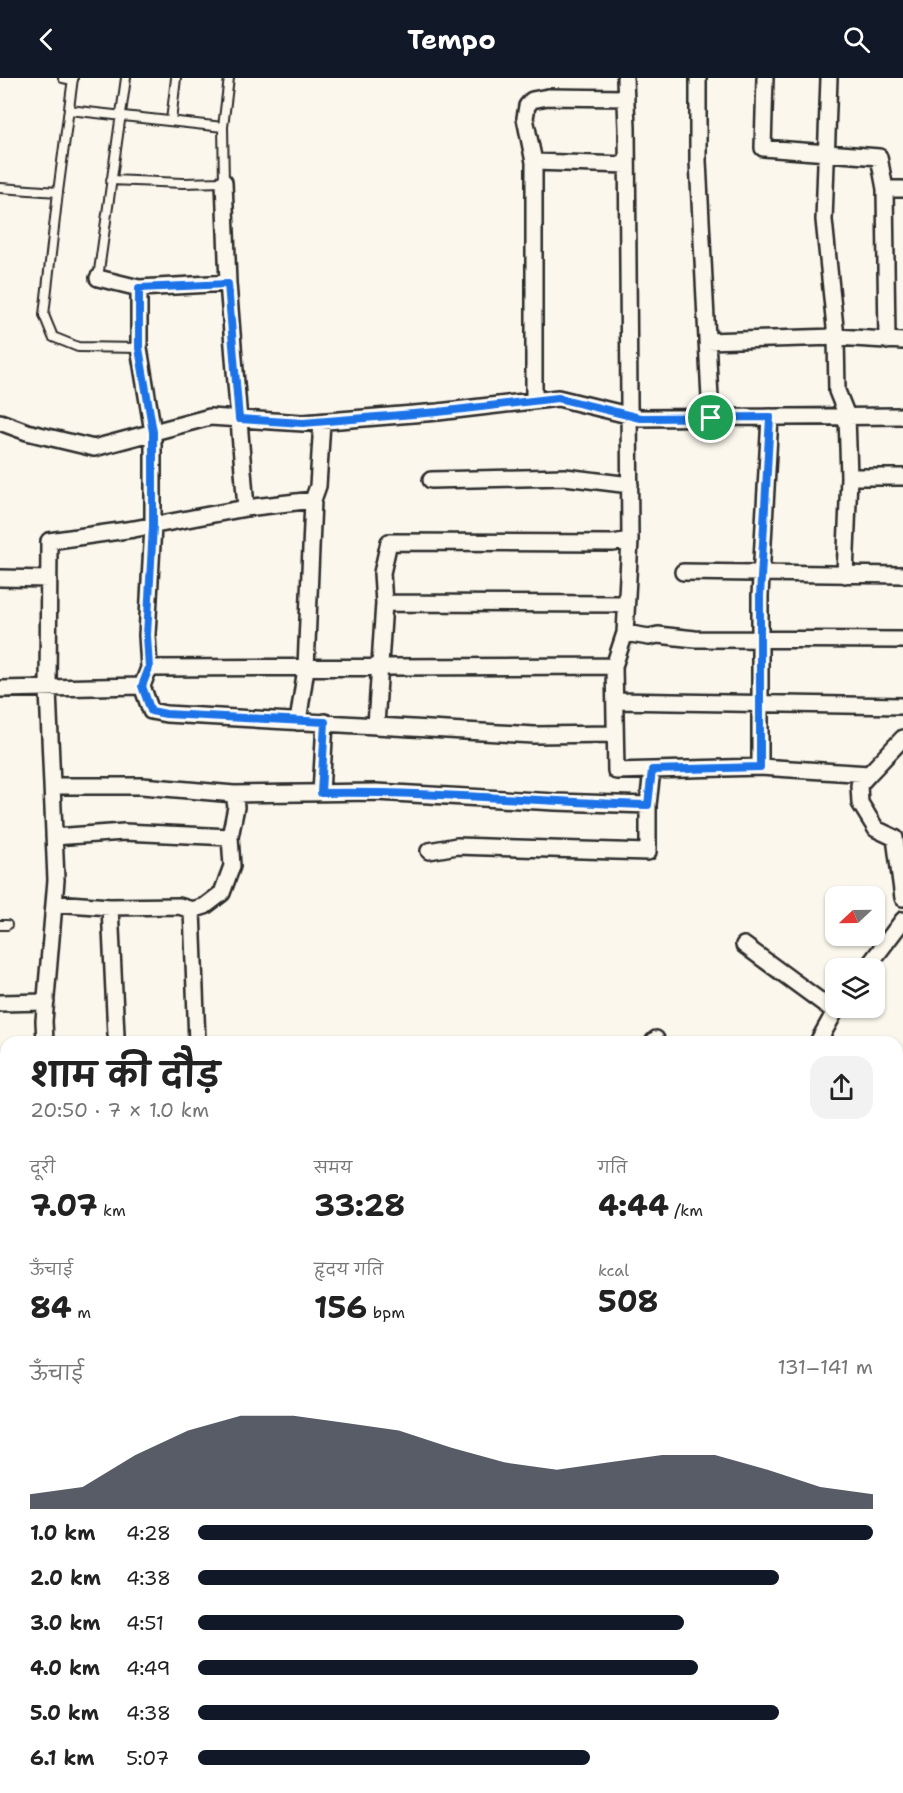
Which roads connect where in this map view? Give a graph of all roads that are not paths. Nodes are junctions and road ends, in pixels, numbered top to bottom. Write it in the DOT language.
graph roads {
  1 [pos="63,78"];
  2 [pos="126,78"];
  3 [pos="176,78"];
  4 [pos="229,78"];
  5 [pos="625,78"];
  6 [pos="698,78"];
  7 [pos="765,78"];
  8 [pos="829,78"];
  9 [pos="73,79"];
  10 [pos="626,98"];
  11 [pos="69,110"];
  12 [pos="120,116"];
  13 [pos="171,121"];
  14 [pos="223,127"];
  15 [pos="826,152"];
  16 [pos="534,162"];
  17 [pos="627,165"];
  18 [pos="111,180"];
  19 [pos="224,182"];
  20 [pos="0,188"];
  21 [pos="885,189"];
  22 [pos="903,189"];
  23 [pos="58,192"];
  24 [pos="98,278"];
  25 [pos="228,284"];
  26 [pos="139,288"];
  27 [pos="836,337"];
  28 [pos="707,340"];
  29 [pos="887,341"];
  30 [pos="903,341"];
  31 [pos="139,348"];
  32 [pos="534,400"];
  33 [pos="628,416"];
  34 [pos="848,416"];
  35 [pos="903,416"];
  36 [pos="770,417"];
  37 [pos="711,418"];
  38 [pos="239,419"];
  39 [pos="0,422"];
  40 [pos="322,422"];
  41 [pos="153,432"];
  42 [pos="849,477"];
  43 [pos="903,477"];
  44 [pos="432,480"];
  45 [pos="630,485"];
  46 [pos="313,500"];
  47 [pos="246,508"];
  48 [pos="153,526"];
  49 [pos="630,540"];
  50 [pos="683,572"];
  51 [pos="761,573"];
  52 [pos="845,574"];
  53 [pos="903,575"];
  54 [pos="0,578"];
  55 [pos="49,579"];
  56 [pos="384,603"];
  57 [pos="626,604"];
  58 [pos="625,633"];
  59 [pos="760,640"];
  60 [pos="903,640"];
  61 [pos="614,666"];
  62 [pos="149,668"];
  63 [pos="306,668"];
  64 [pos="381,668"];
  65 [pos="142,686"];
  66 [pos="0,689"];
  67 [pos="48,690"];
  68 [pos="615,701"];
  69 [pos="760,703"];
  70 [pos="903,706"];
  71 [pos="298,722"];
  72 [pos="325,722"];
  73 [pos="376,725"];
  74 [pos="615,734"];
  75 [pos="903,738"];
  76 [pos="760,767"];
  77 [pos="652,770"];
  78 [pos="870,774"];
  79 [pos="52,786"];
  80 [pos="321,793"];
  81 [pos="234,794"];
  82 [pos="648,805"];
  83 [pos="54,837"];
  84 [pos="230,837"];
  85 [pos="429,851"];
  86 [pos="903,898"];
  87 [pos="54,903"];
  88 [pos="110,908"];
  89 [pos="192,910"];
  90 [pos="903,920"];
  91 [pos="744,945"];
  92 [pos="874,958"];
  93 [pos="46,1002"];
  94 [pos="825,1002"];
  95 [pos="0,1003"];
  96 [pos="832,1018"];
  97 [pos="116,1035"];
  98 [pos="45,1036"];
  99 [pos="197,1036"];
  100 [pos="821,1036"];
  1 -- 9 [label="lane"];
  2 -- 12 [label="lane"];
  3 -- 13 [label="lane"];
  4 -- 14 [label="lane"];
  5 -- 10 [label="street"];
  6 -- 28 [label="street"];
  7 -- 15 [label="street"];
  8 -- 15 [label="street"];
  9 -- 11 [label="lane"];
  10 -- 16 [label="street"];
  10 -- 17 [label="street"];
  11 -- 12 [label="lane"];
  11 -- 23 [label="lane"];
  12 -- 13 [label="lane"];
  12 -- 18 [label="lane"];
  13 -- 14 [label="lane"];
  14 -- 19 [label="lane"];
  15 -- 21 [label="street"];
  15 -- 27 [label="street"];
  16 -- 17 [label="street"];
  16 -- 32 [label="street"];
  17 -- 33 [label="street"];
  18 -- 19 [label="lane"];
  18 -- 24 [label="lane"];
  19 -- 25 [label="street"];
  20 -- 23 [label="lane"];
  21 -- 22 [label="street"];
  21 -- 29 [label="street"];
  23 -- 31 [label="lane"];
  24 -- 26 [label="street"];
  25 -- 26 [label="street"];
  25 -- 38 [label="street"];
  26 -- 31 [label="street"];
  27 -- 28 [label="street"];
  27 -- 29 [label="street"];
  27 -- 34 [label="street"];
  28 -- 37 [label="street"];
  29 -- 30 [label="street"];
  31 -- 41 [label="street"];
  32 -- 33 [label="street"];
  32 -- 40 [label="street"];
  33 -- 37 [label="street"];
  33 -- 45 [label="street"];
  34 -- 35 [label="street"];
  34 -- 36 [label="street"];
  34 -- 42 [label="street"];
  36 -- 37 [label="street"];
  36 -- 51 [label="street"];
  38 -- 40 [label="street"];
  38 -- 41 [label="street"];
  38 -- 47 [label="street"];
  39 -- 41 [label="street"];
  40 -- 46 [label="street"];
  41 -- 48 [label="street"];
  42 -- 43 [label="street"];
  42 -- 52 [label="street"];
  44 -- 45 [label="street"];
  45 -- 49 [label="street"];
  46 -- 47 [label="street"];
  46 -- 63 [label="street"];
  47 -- 48 [label="street"];
  48 -- 55 [label="street"];
  48 -- 62 [label="street"];
  49 -- 56 [label="street"];
  49 -- 57 [label="street"];
  50 -- 51 [label="street"];
  51 -- 52 [label="street"];
  51 -- 59 [label="street"];
  52 -- 53 [label="street"];
  54 -- 55 [label="street"];
  55 -- 67 [label="street"];
  56 -- 57 [label="street"];
  56 -- 64 [label="street"];
  57 -- 58 [label="street"];
  58 -- 59 [label="street"];
  58 -- 61 [label="street"];
  59 -- 60 [label="street"];
  59 -- 69 [label="street"];
  61 -- 64 [label="street"];
  61 -- 68 [label="street"];
  62 -- 63 [label="street"];
  62 -- 65 [label="street"];
  63 -- 64 [label="street"];
  63 -- 71 [label="street"];
  64 -- 73 [label="street"];
  65 -- 67 [label="street"];
  65 -- 71 [label="street"];
  66 -- 67 [label="street"];
  67 -- 79 [label="street"];
  68 -- 69 [label="street"];
  68 -- 74 [label="street"];
  69 -- 70 [label="street"];
  69 -- 76 [label="street"];
  71 -- 72 [label="street"];
  72 -- 73 [label="street"];
  72 -- 80 [label="street"];
  73 -- 74 [label="street"];
  74 -- 77 [label="street"];
  75 -- 78 [label="street"];
  76 -- 77 [label="street"];
  76 -- 78 [label="street"];
  77 -- 82 [label="street"];
  78 -- 86 [label="street"];
  79 -- 81 [label="street"];
  79 -- 83 [label="street"];
  80 -- 81 [label="street"];
  80 -- 82 [label="street"];
  81 -- 84 [label="street"];
  82 -- 85 [label="street"];
  83 -- 84 [label="street"];
  83 -- 87 [label="street"];
  84 -- 89 [label="street"];
  87 -- 88 [label="street"];
  87 -- 93 [label="street"];
  88 -- 89 [label="street"];
  88 -- 97 [label="street"];
  89 -- 99 [label="street"];
  90 -- 92 [label="street"];
  91 -- 94 [label="street"];
  93 -- 95 [label="street"];
  93 -- 98 [label="street"];
  96 -- 100 [label="street"];
}
